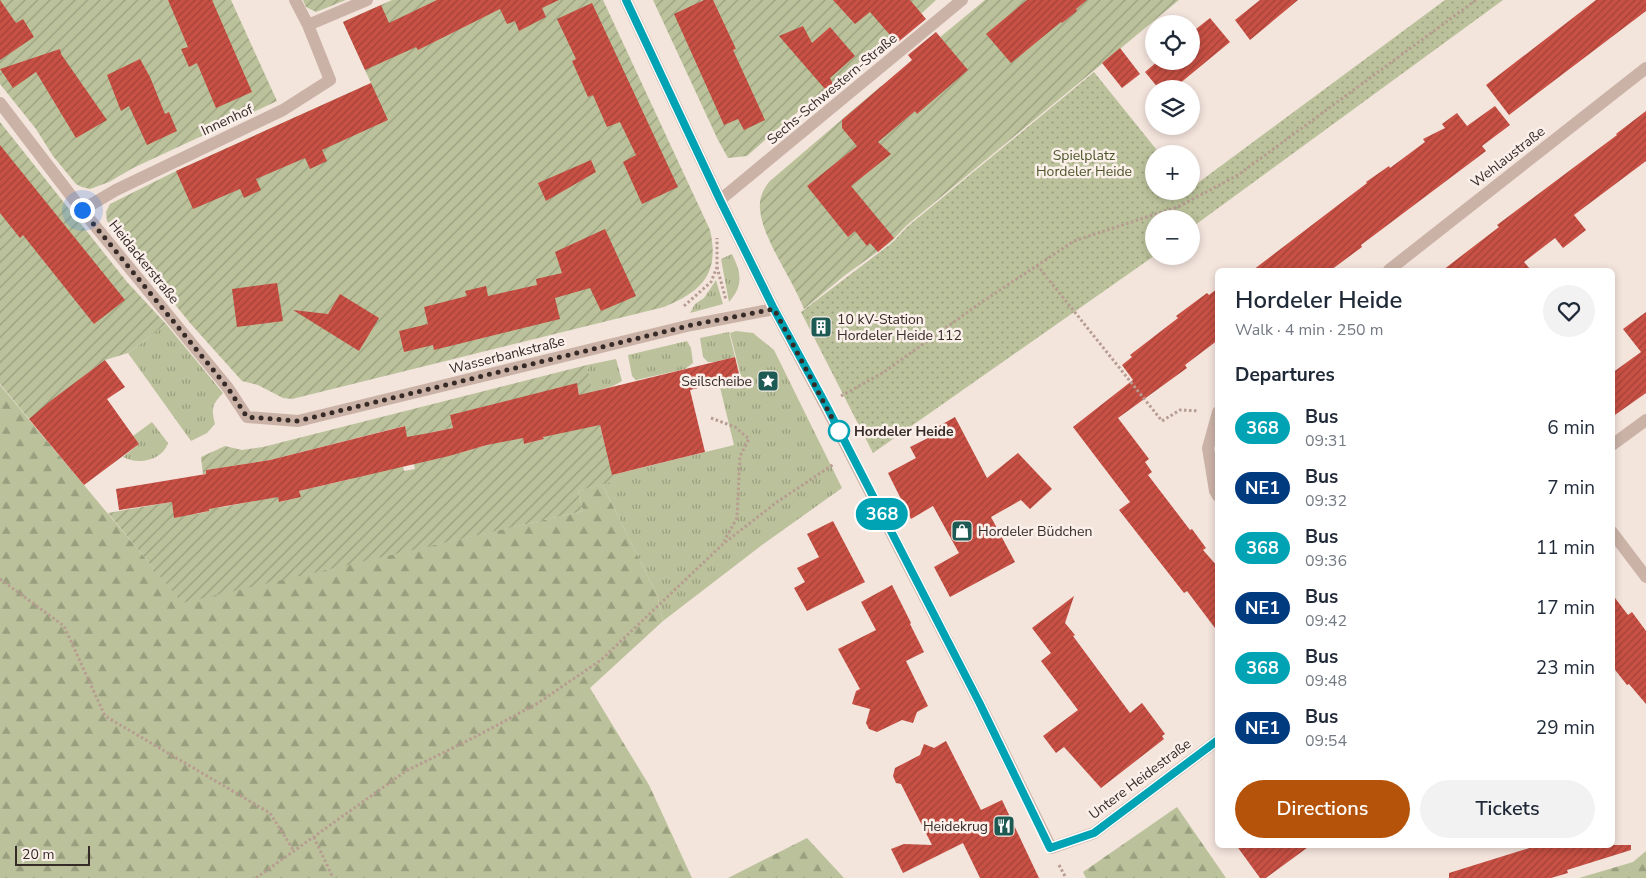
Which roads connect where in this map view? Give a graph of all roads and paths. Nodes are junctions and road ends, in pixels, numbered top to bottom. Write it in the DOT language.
graph roads {
  1 [pos="295,0"];
  2 [pos="367,0"];
  3 [pos="626,0"];
  4 [pos="962,0"];
  5 [pos="1476,0"];
  6 [pos="308,25"];
  7 [pos="1646,68"];
  8 [pos="0,103"];
  9 [pos="721,203"];
  10 [pos="82,210"];
  11 [pos="1037,265"];
  12 [pos="717,267"];
  13 [pos="1393,268"];
  14 [pos="774,309"];
  15 [pos="677,311"];
  16 [pos="730,318"];
  17 [pos="826,405"];
  18 [pos="1215,412"];
  19 [pos="247,417"];
  20 [pos="711,418"];
  21 [pos="1215,420"];
  22 [pos="1646,420"];
  23 [pos="1615,443"];
  24 [pos="850,453"];
  25 [pos="1215,491"];
  26 [pos="1615,536"];
  27 [pos="723,544"];
  28 [pos="1646,577"];
  29 [pos="0,579"];
  30 [pos="1215,742"];
  31 [pos="314,837"];
  32 [pos="294,851"];
  33 [pos="256,878"];
  34 [pos="333,878"];
  1 -- 6 [label="street, Innenhof"];
  2 -- 6 [label="street"];
  3 -- 9 [label="street"];
  4 -- 9 [label="street, Sechs-Schwestern-Straße"];
  5 -- 11 [label="path"];
  6 -- 10 [label="street, Innenhof"];
  7 -- 13 [label="street, Wehlaustraße"];
  8 -- 10 [label="street, Heidackerstraße"];
  9 -- 12 [label="path"];
  9 -- 14 [label="street"];
  10 -- 19 [label="street, Heidackerstraße"];
  11 -- 17 [label="path"];
  11 -- 18 [label="path"];
  12 -- 15 [label="path"];
  12 -- 16 [label="path"];
  14 -- 16 [label="street, Wasserbankstraße"];
  14 -- 17 [label="street"];
  16 -- 19 [label="street, Wasserbankstraße"];
  17 -- 24 [label="street"];
  20 -- 27 [label="path"];
  21 -- 25 [label="street"];
  22 -- 23 [label="street"];
  24 -- 27 [label="path"];
  24 -- 30 [label="street, Untere Heidestraße"];
  26 -- 28 [label="street"];
  27 -- 31 [label="path"];
  29 -- 32 [label="path"];
  31 -- 32 [label="path"];
  31 -- 34 [label="path"];
  32 -- 33 [label="path"];
}
